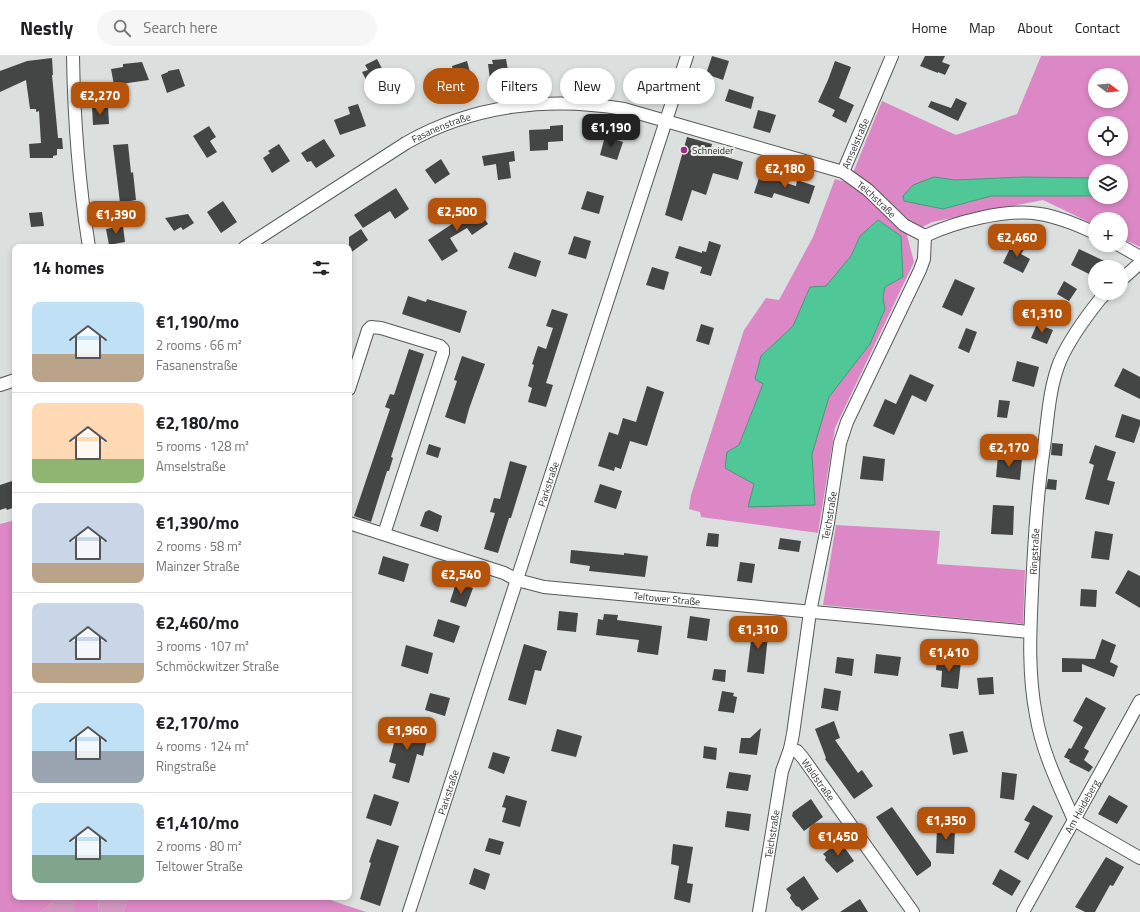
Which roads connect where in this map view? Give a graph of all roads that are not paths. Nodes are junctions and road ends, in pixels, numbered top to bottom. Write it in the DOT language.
graph roads {
  1 [pos="73,56"];
  2 [pos="687,56"];
  3 [pos="892,56"];
  4 [pos="666,122"];
  5 [pos="843,172"];
  6 [pos="1088,230"];
  7 [pos="925,236"];
  8 [pos="89,244"];
  9 [pos="249,244"];
  10 [pos="1128,250"];
  11 [pos="1140,257"];
  12 [pos="1140,263"];
  13 [pos="1128,274"];
  14 [pos="1099,300"];
  15 [pos="352,380"];
  16 [pos="12,381"];
  17 [pos="0,386"];
  18 [pos="352,524"];
  19 [pos="384,534"];
  20 [pos="517,580"];
  21 [pos="810,612"];
  22 [pos="1030,632"];
  23 [pos="1140,701"];
  24 [pos="790,749"];
  25 [pos="1074,820"];
  26 [pos="1140,858"];
  27 [pos="409,912"];
  28 [pos="759,912"];
  29 [pos="913,912"];
  30 [pos="1023,912"];
  1 -- 8 [label="street"];
  2 -- 4 [label="street, Parkstraße"];
  3 -- 5 [label="street, Amselstraße"];
  4 -- 5 [label="street, Amselstraße"];
  4 -- 9 [label="street, Fasanenstraße"];
  4 -- 20 [label="street, Parkstraße"];
  5 -- 7 [label="street, Teichstraße"];
  6 -- 7 [label="street"];
  7 -- 21 [label="street, Teichstraße"];
  10 -- 11 [label="street"];
  12 -- 13 [label="street"];
  14 -- 22 [label="street, Ringstraße"];
  15 -- 19 [label="street"];
  16 -- 17 [label="street"];
  18 -- 19 [label="street, Teltower Straße"];
  19 -- 20 [label="street, Teltower Straße"];
  20 -- 21 [label="street, Teltower Straße"];
  20 -- 27 [label="street, Parkstraße"];
  21 -- 22 [label="street, Teltower Straße"];
  21 -- 24 [label="street, Teichstraße"];
  22 -- 25 [label="street, Ringstraße"];
  23 -- 25 [label="street, Am Heideberg"];
  24 -- 28 [label="street, Teichstraße"];
  24 -- 29 [label="street, Waldstraße"];
  25 -- 26 [label="street"];
  25 -- 30 [label="street, Am Heideberg"];
}
